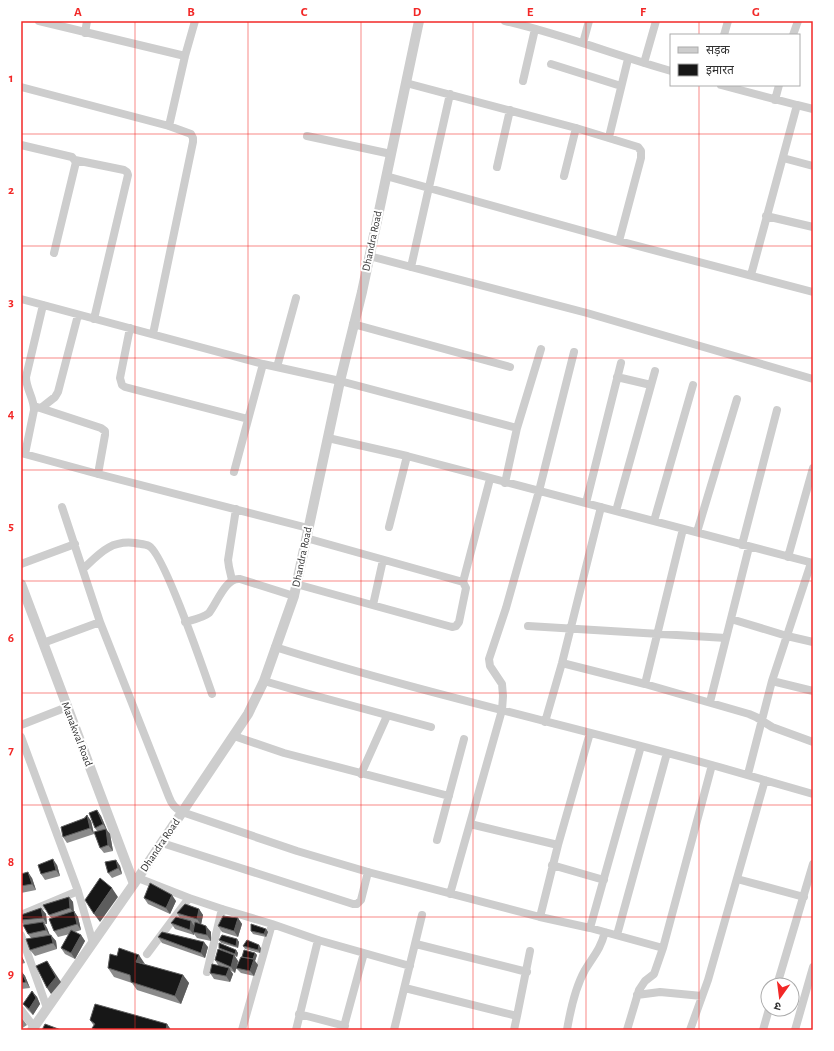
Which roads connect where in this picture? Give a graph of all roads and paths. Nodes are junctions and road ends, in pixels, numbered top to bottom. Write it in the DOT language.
graph roads {
  1 [pos="87,21"];
  2 [pos="195,21"];
  3 [pos="418,21"];
  4 [pos="504,21"];
  5 [pos="589,21"];
  6 [pos="656,21"];
  7 [pos="728,21"];
  8 [pos="798,21"];
  9 [pos="44,22"];
  10 [pos="517,22"];
  11 [pos="535,29"];
  12 [pos="85,33"];
  13 [pos="724,34"];
  14 [pos="794,34"];
  15 [pos="583,43"];
  16 [pos="185,56"];
  17 [pos="628,59"];
  18 [pos="644,63"];
  19 [pos="550,64"];
  20 [pos="670,71"];
  21 [pos="523,81"];
  22 [pos="406,83"];
  23 [pos="621,86"];
  24 [pos="725,86"];
  25 [pos="779,86"];
  26 [pos="21,87"];
  27 [pos="450,94"];
  28 [pos="774,100"];
  29 [pos="797,105"];
  30 [pos="813,109"];
  31 [pos="510,110"];
  32 [pos="169,126"];
  33 [pos="576,128"];
  34 [pos="307,136"];
  35 [pos="609,137"];
  36 [pos="21,144"];
  37 [pos="391,154"];
  38 [pos="783,158"];
  39 [pos="75,160"];
  40 [pos="813,166"];
  41 [pos="497,167"];
  42 [pos="386,176"];
  43 [pos="564,176"];
  44 [pos="430,188"];
  45 [pos="766,216"];
  46 [pos="813,227"];
  47 [pos="620,241"];
  48 [pos="54,253"];
  49 [pos="369,256"];
  50 [pos="411,267"];
  51 [pos="751,275"];
  52 [pos="813,292"];
  53 [pos="296,298"];
  54 [pos="21,300"];
  55 [pos="43,305"];
  56 [pos="78,315"];
  57 [pos="94,319"];
  58 [pos="354,324"];
  59 [pos="130,328"];
  60 [pos="153,334"];
  61 [pos="541,349"];
  62 [pos="574,352"];
  63 [pos="621,363"];
  64 [pos="263,364"];
  65 [pos="278,367"];
  66 [pos="510,367"];
  67 [pos="655,371"];
  68 [pos="617,377"];
  69 [pos="813,379"];
  70 [pos="340,382"];
  71 [pos="651,385"];
  72 [pos="693,385"];
  73 [pos="737,400"];
  74 [pos="37,407"];
  75 [pos="777,410"];
  76 [pos="248,419"];
  77 [pos="517,428"];
  78 [pos="328,438"];
  79 [pos="23,454"];
  80 [pos="407,456"];
  81 [pos="813,468"];
  82 [pos="234,472"];
  83 [pos="98,474"];
  84 [pos="490,479"];
  85 [pos="505,483"];
  86 [pos="539,491"];
  87 [pos="586,503"];
  88 [pos="62,507"];
  89 [pos="601,507"];
  90 [pos="236,509"];
  91 [pos="616,511"];
  92 [pos="654,521"];
  93 [pos="389,527"];
  94 [pos="308,528"];
  95 [pos="682,528"];
  96 [pos="697,532"];
  97 [pos="306,538"];
  98 [pos="74,544"];
  99 [pos="746,546"];
  100 [pos="788,557"];
  101 [pos="382,560"];
  102 [pos="812,563"];
  103 [pos="21,564"];
  104 [pos="83,570"];
  105 [pos="232,580"];
  106 [pos="463,582"];
  107 [pos="21,584"];
  108 [pos="296,584"];
  109 [pos="294,596"];
  110 [pos="373,605"];
  111 [pos="731,619"];
  112 [pos="100,622"];
  113 [pos="185,622"];
  114 [pos="528,626"];
  115 [pos="569,629"];
  116 [pos="656,634"];
  117 [pos="787,636"];
  118 [pos="726,638"];
  119 [pos="42,642"];
  120 [pos="813,642"];
  121 [pos="275,647"];
  122 [pos="562,663"];
  123 [pos="264,681"];
  124 [pos="772,681"];
  125 [pos="645,684"];
  126 [pos="813,691"];
  127 [pos="212,694"];
  128 [pos="710,702"];
  129 [pos="67,706"];
  130 [pos="502,710"];
  131 [pos="387,716"];
  132 [pos="761,720"];
  133 [pos="545,722"];
  134 [pos="21,725"];
  135 [pos="431,727"];
  136 [pos="590,733"];
  137 [pos="234,736"];
  138 [pos="21,737"];
  139 [pos="464,739"];
  140 [pos="813,742"];
  141 [pos="640,746"];
  142 [pos="667,753"];
  143 [pos="712,765"];
  144 [pos="361,774"];
  145 [pos="748,774"];
  146 [pos="765,780"];
  147 [pos="813,794"];
  148 [pos="449,796"];
  149 [pos="182,812"];
  150 [pos="470,824"];
  151 [pos="437,840"];
  152 [pos="162,843"];
  153 [pos="558,845"];
  154 [pos="813,864"];
  155 [pos="552,865"];
  156 [pos="368,872"];
  157 [pos="737,879"];
  158 [pos="604,880"];
  159 [pos="136,881"];
  160 [pos="78,891"];
  161 [pos="450,894"];
  162 [pos="804,897"];
  163 [pos="189,898"];
  164 [pos="222,909"];
  165 [pos="21,915"];
  166 [pos="422,915"];
  167 [pos="540,917"];
  168 [pos="272,924"];
  169 [pos="590,928"];
  170 [pos="605,932"];
  171 [pos="21,935"];
  172 [pos="617,935"];
  173 [pos="318,940"];
  174 [pos="93,943"];
  175 [pos="416,944"];
  176 [pos="663,948"];
  177 [pos="530,951"];
  178 [pos="364,953"];
  179 [pos="147,954"];
  180 [pos="410,966"];
  181 [pos="813,967"];
  182 [pos="207,972"];
  183 [pos="527,972"];
  184 [pos="779,977"];
  185 [pos="648,979"];
  186 [pos="405,988"];
  187 [pos="654,992"];
  188 [pos="637,994"];
  189 [pos="702,996"];
  190 [pos="47,1008"];
  191 [pos="21,1010"];
  192 [pos="299,1014"];
  193 [pos="517,1016"];
  194 [pos="767,1017"];
  195 [pos="344,1028"];
  196 [pos="33,1029"];
  197 [pos="242,1030"];
  198 [pos="296,1030"];
  199 [pos="394,1030"];
  200 [pos="514,1030"];
  201 [pos="567,1030"];
  202 [pos="627,1030"];
  203 [pos="690,1030"];
  204 [pos="763,1030"];
  205 [pos="795,1030"];
  1 -- 12 [label="street"];
  2 -- 16 [label="street"];
  3 -- 22 [label="street, Dhandra Road"];
  4 -- 10 [label="street"];
  5 -- 15 [label="street"];
  6 -- 18 [label="street"];
  7 -- 13 [label="street"];
  8 -- 14 [label="street"];
  9 -- 12 [label="street"];
  10 -- 11 [label="street"];
  11 -- 15 [label="street"];
  11 -- 21 [label="street"];
  12 -- 16 [label="street"];
  15 -- 17 [label="street"];
  16 -- 32 [label="street"];
  17 -- 18 [label="street"];
  17 -- 23 [label="street"];
  18 -- 20 [label="street"];
  19 -- 23 [label="street"];
  22 -- 27 [label="street"];
  22 -- 37 [label="street, Dhandra Road"];
  23 -- 35 [label="street"];
  24 -- 28 [label="street"];
  25 -- 28 [label="street"];
  26 -- 32 [label="street"];
  27 -- 31 [label="street"];
  27 -- 44 [label="street"];
  28 -- 29 [label="street"];
  29 -- 30 [label="street"];
  29 -- 38 [label="street"];
  31 -- 33 [label="street"];
  31 -- 41 [label="street"];
  32 -- 60 [label="street"];
  33 -- 35 [label="street"];
  33 -- 43 [label="street"];
  34 -- 37 [label="street"];
  35 -- 47 [label="street"];
  36 -- 39 [label="street"];
  37 -- 42 [label="street, Dhandra Road"];
  38 -- 40 [label="street"];
  38 -- 45 [label="street"];
  39 -- 48 [label="street"];
  39 -- 57 [label="street"];
  42 -- 44 [label="street"];
  42 -- 49 [label="street, Dhandra Road"];
  44 -- 47 [label="street"];
  44 -- 50 [label="street"];
  45 -- 46 [label="street"];
  45 -- 51 [label="street"];
  47 -- 51 [label="street"];
  49 -- 50 [label="street"];
  49 -- 58 [label="street, Dhandra Road"];
  50 -- 69 [label="street"];
  51 -- 52 [label="street"];
  53 -- 65 [label="street"];
  54 -- 55 [label="street"];
  55 -- 56 [label="street"];
  55 -- 74 [label="street"];
  56 -- 57 [label="street"];
  56 -- 74 [label="street"];
  57 -- 59 [label="street"];
  58 -- 66 [label="street"];
  58 -- 70 [label="street, Dhandra Road"];
  59 -- 60 [label="street"];
  59 -- 76 [label="street"];
  60 -- 64 [label="street"];
  61 -- 77 [label="street"];
  62 -- 86 [label="street"];
  63 -- 68 [label="street"];
  64 -- 65 [label="street"];
  64 -- 76 [label="street"];
  65 -- 70 [label="street"];
  67 -- 71 [label="street"];
  68 -- 71 [label="street"];
  68 -- 87 [label="street"];
  70 -- 77 [label="street"];
  70 -- 78 [label="street, Dhandra Road"];
  71 -- 91 [label="street"];
  72 -- 92 [label="street"];
  73 -- 96 [label="street"];
  74 -- 79 [label="street"];
  74 -- 83 [label="street"];
  75 -- 99 [label="street"];
  76 -- 82 [label="street"];
  77 -- 85 [label="street"];
  78 -- 80 [label="street"];
  78 -- 94 [label="street, Dhandra Road"];
  79 -- 83 [label="street"];
  80 -- 84 [label="street"];
  80 -- 93 [label="street"];
  81 -- 100 [label="street"];
  83 -- 90 [label="street"];
  84 -- 85 [label="street"];
  84 -- 106 [label="street"];
  85 -- 86 [label="street"];
  86 -- 87 [label="street"];
  86 -- 130 [label="street"];
  87 -- 89 [label="street"];
  88 -- 98 [label="street"];
  89 -- 91 [label="street"];
  89 -- 115 [label="street"];
  90 -- 94 [label="street"];
  90 -- 105 [label="street"];
  91 -- 92 [label="street"];
  92 -- 95 [label="street"];
  94 -- 97 [label="street, Dhandra Road"];
  95 -- 96 [label="street"];
  95 -- 116 [label="street"];
  96 -- 99 [label="street"];
  97 -- 101 [label="street"];
  97 -- 108 [label="street, Dhandra Road"];
  98 -- 103 [label="street"];
  98 -- 104 [label="street"];
  99 -- 100 [label="street"];
  99 -- 111 [label="street"];
  100 -- 102 [label="street"];
  101 -- 106 [label="street"];
  101 -- 110 [label="street"];
  102 -- 117 [label="street"];
  104 -- 112 [label="street"];
  104 -- 113 [label="street"];
  105 -- 109 [label="street"];
  105 -- 113 [label="street"];
  106 -- 110 [label="street"];
  107 -- 119 [label="street, Manakwal Road"];
  108 -- 109 [label="street, Dhandra Road"];
  108 -- 110 [label="street"];
  109 -- 121 [label="street, Dhandra Road"];
  111 -- 117 [label="street"];
  111 -- 118 [label="street"];
  112 -- 119 [label="street"];
  112 -- 149 [label="street"];
  113 -- 127 [label="street"];
  114 -- 115 [label="street"];
  115 -- 116 [label="street"];
  115 -- 122 [label="street"];
  116 -- 118 [label="street"];
  116 -- 125 [label="street"];
  117 -- 120 [label="street"];
  117 -- 124 [label="street"];
  118 -- 128 [label="street"];
  119 -- 129 [label="street, Manakwal Road"];
  121 -- 123 [label="street, Dhandra Road"];
  121 -- 130 [label="street"];
  122 -- 125 [label="street"];
  122 -- 133 [label="street"];
  123 -- 131 [label="street"];
  123 -- 137 [label="street, Dhandra Road"];
  124 -- 126 [label="street"];
  124 -- 132 [label="street"];
  125 -- 128 [label="street"];
  128 -- 132 [label="street"];
  129 -- 134 [label="street"];
  129 -- 159 [label="street, Manakwal Road"];
  130 -- 133 [label="street"];
  130 -- 150 [label="street"];
  131 -- 135 [label="street"];
  131 -- 144 [label="street"];
  132 -- 140 [label="street"];
  132 -- 145 [label="street"];
  133 -- 136 [label="street"];
  136 -- 141 [label="street"];
  136 -- 153 [label="street"];
  137 -- 144 [label="street"];
  137 -- 149 [label="street, Dhandra Road"];
  138 -- 160 [label="street"];
  139 -- 148 [label="street"];
  141 -- 142 [label="street"];
  141 -- 158 [label="street"];
  142 -- 143 [label="street"];
  142 -- 172 [label="street"];
  143 -- 145 [label="street"];
  143 -- 176 [label="street"];
  144 -- 148 [label="street"];
  145 -- 146 [label="street"];
  146 -- 147 [label="street"];
  146 -- 157 [label="street"];
  148 -- 151 [label="street"];
  149 -- 152 [label="street, Dhandra Road"];
  149 -- 156 [label="street"];
  150 -- 153 [label="street"];
  150 -- 161 [label="street"];
  152 -- 156 [label="street"];
  152 -- 159 [label="street, Dhandra Road"];
  153 -- 155 [label="street"];
  154 -- 162 [label="street"];
  155 -- 158 [label="street"];
  155 -- 167 [label="street"];
  156 -- 161 [label="street"];
  157 -- 162 [label="street"];
  157 -- 189 [label="street"];
  158 -- 169 [label="street"];
  159 -- 163 [label="street"];
  159 -- 174 [label="street, Dhandra Road"];
  160 -- 165 [label="street"];
  160 -- 174 [label="street"];
  161 -- 167 [label="street"];
  162 -- 184 [label="street"];
  163 -- 164 [label="street"];
  163 -- 179 [label="street"];
  164 -- 168 [label="street"];
  164 -- 182 [label="street"];
  166 -- 175 [label="street"];
  167 -- 169 [label="street"];
  168 -- 173 [label="street"];
  168 -- 197 [label="street"];
  169 -- 170 [label="street"];
  170 -- 172 [label="street"];
  170 -- 201 [label="street"];
  171 -- 190 [label="street"];
  172 -- 176 [label="street"];
  173 -- 178 [label="street"];
  173 -- 192 [label="street"];
  174 -- 190 [label="street, Dhandra Road"];
  175 -- 180 [label="street"];
  175 -- 183 [label="street"];
  176 -- 185 [label="street"];
  177 -- 183 [label="street"];
  178 -- 180 [label="street"];
  178 -- 195 [label="street"];
  180 -- 186 [label="street"];
  181 -- 205 [label="street"];
  183 -- 193 [label="street"];
  185 -- 187 [label="street"];
  185 -- 188 [label="street"];
  186 -- 193 [label="street"];
  186 -- 199 [label="street"];
  187 -- 188 [label="street"];
  187 -- 189 [label="street"];
  188 -- 202 [label="street"];
  189 -- 203 [label="street"];
  190 -- 196 [label="street, Dhandra Road"];
  191 -- 196 [label="street"];
  192 -- 195 [label="street"];
  192 -- 198 [label="street"];
  193 -- 200 [label="street"];
  194 -- 204 [label="street"];
}
